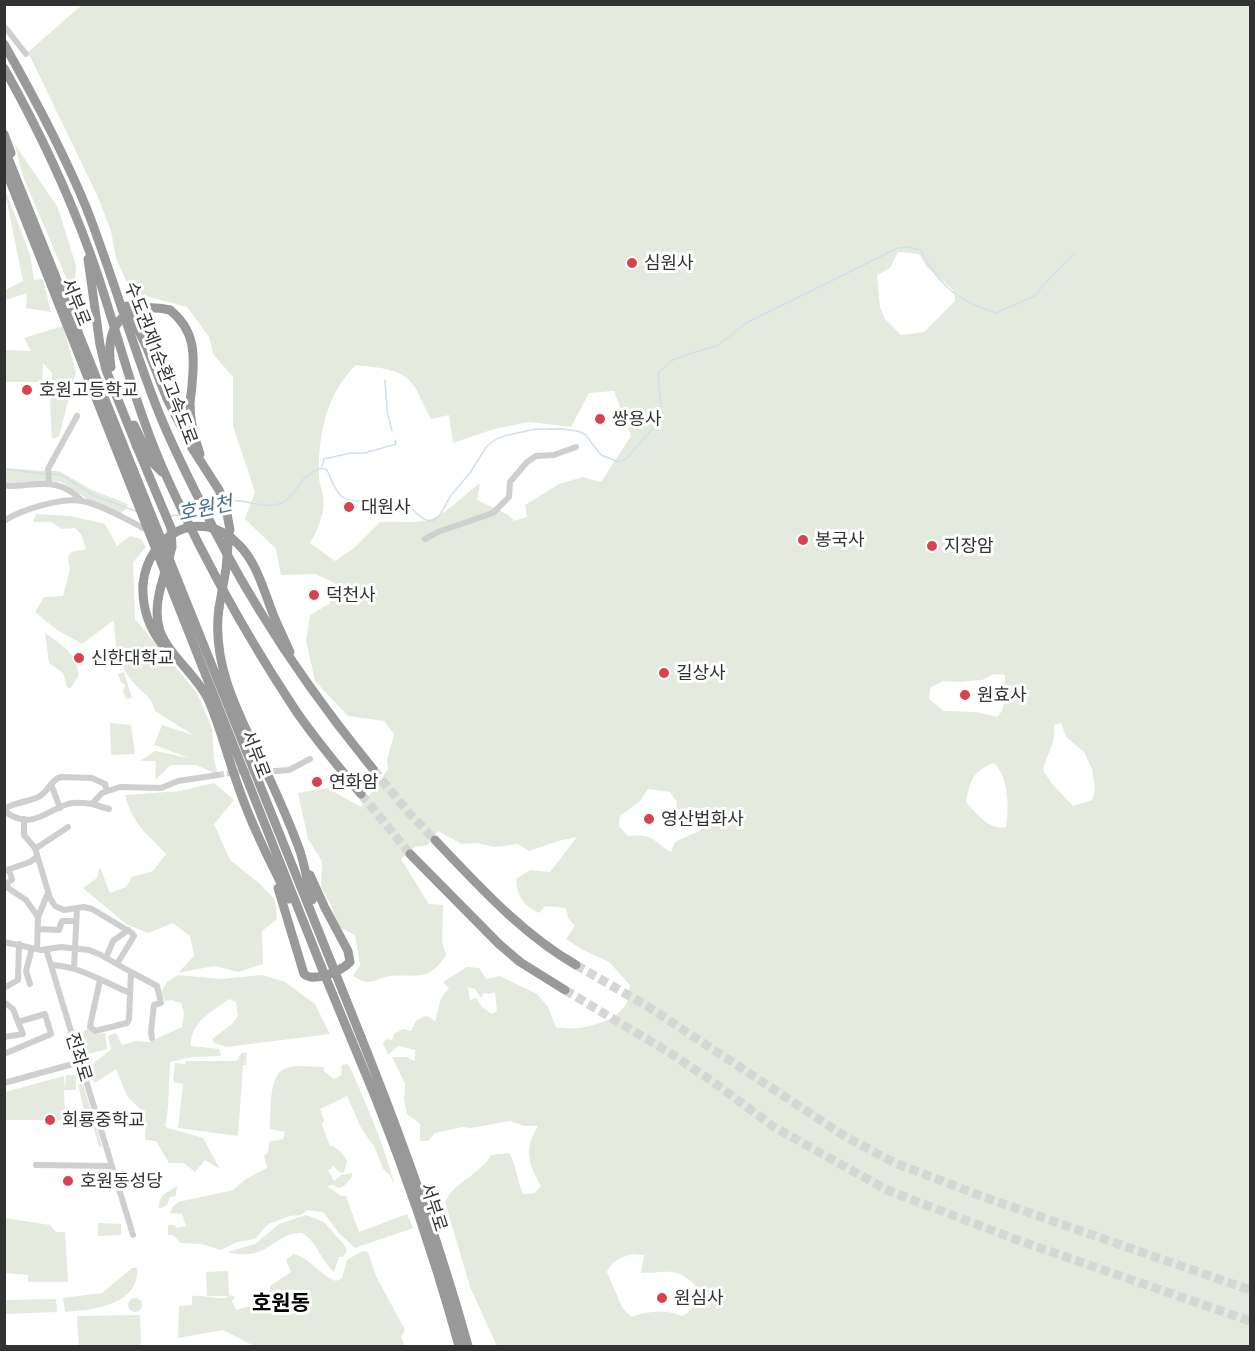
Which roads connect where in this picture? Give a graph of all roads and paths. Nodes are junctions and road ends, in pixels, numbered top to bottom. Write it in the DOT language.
graph roads {
  1 [pos="4,26"];
  2 [pos="4,44"];
  3 [pos="26,54"];
  4 [pos="4,68"];
  5 [pos="4,134"];
  6 [pos="4,148"];
  7 [pos="6,171"];
  8 [pos="21,187"];
  9 [pos="84,236"];
  10 [pos="106,261"];
  11 [pos="77,416"];
  12 [pos="576,447"];
  13 [pos="197,453"];
  14 [pos="128,463"];
  15 [pos="170,482"];
  16 [pos="49,484"];
  17 [pos="4,485"];
  18 [pos="82,501"];
  19 [pos="4,521"];
  20 [pos="143,528"];
  21 [pos="425,539"];
  22 [pos="163,554"];
  23 [pos="189,672"];
  24 [pos="300,673"];
  25 [pos="310,759"];
  26 [pos="373,769"];
  27 [pos="276,771"];
  28 [pos="218,775"];
  29 [pos="51,784"];
  30 [pos="107,791"];
  31 [pos="361,794"];
  32 [pos="92,804"];
  33 [pos="60,808"];
  34 [pos="109,809"];
  35 [pos="4,810"];
  36 [pos="24,819"];
  37 [pos="68,827"];
  38 [pos="435,840"];
  39 [pos="35,849"];
  40 [pos="300,852"];
  41 [pos="410,854"];
  42 [pos="37,857"];
  43 [pos="267,857"];
  44 [pos="7,870"];
  45 [pos="48,893"];
  46 [pos="77,908"];
  47 [pos="38,917"];
  48 [pos="76,921"];
  49 [pos="38,929"];
  50 [pos="128,930"];
  51 [pos="308,930"];
  52 [pos="320,932"];
  53 [pos="4,942"];
  54 [pos="19,944"];
  55 [pos="34,948"];
  56 [pos="76,948"];
  57 [pos="46,949"];
  58 [pos="106,958"];
  59 [pos="117,964"];
  60 [pos="51,965"];
  61 [pos="576,965"];
  62 [pos="74,968"];
  63 [pos="130,972"];
  64 [pos="100,980"];
  65 [pos="30,984"];
  66 [pos="4,988"];
  67 [pos="565,990"];
  68 [pos="130,993"];
  69 [pos="4,1002"];
  70 [pos="18,1022"];
  71 [pos="4,1037"];
  72 [pos="152,1038"];
  73 [pos="356,1039"];
  74 [pos="4,1053"];
  75 [pos="80,1062"];
  76 [pos="4,1083"];
  77 [pos="36,1165"];
  78 [pos="112,1166"];
  79 [pos="133,1234"];
  80 [pos="459,1347"];
  81 [pos="468,1347"];
  1 -- 3 [label="street"];
  2 -- 10 [label="highway, 수도권제1순환고속도로"];
  4 -- 9 [label="highway, 수도권제1순환고속도로"];
  5 -- 8 [label="highway"];
  6 -- 8 [label="highway"];
  7 -- 14 [label="highway, 서부로"];
  8 -- 14 [label="highway, 서부로"];
  9 -- 15 [label="highway, 수도권제1순환고속도로"];
  9 -- 23 [label="highway, bridge"];
  10 -- 13 [label="highway"];
  10 -- 24 [label="highway, 수도권제1순환고속도로, bridge"];
  11 -- 16 [label="street"];
  12 -- 21 [label="street"];
  13 -- 15 [label="highway, bridge"];
  13 -- 40 [label="highway, bridge"];
  14 -- 22 [label="highway, 서부로"];
  15 -- 31 [label="highway, 수도권제1순환고속도로, bridge"];
  16 -- 17 [label="street"];
  16 -- 18 [label="street"];
  18 -- 19 [label="street"];
  18 -- 20 [label="street"];
  22 -- 51 [label="highway, 서부로"];
  22 -- 52 [label="highway, 서부로"];
  23 -- 24 [label="highway, bridge"];
  23 -- 43 [label="highway"];
  24 -- 26 [label="highway, 수도권제1순환고속도로"];
  25 -- 27 [label="street"];
  28 -- 30 [label="street"];
  29 -- 30 [label="street"];
  29 -- 33 [label="street"];
  29 -- 35 [label="street"];
  30 -- 32 [label="street"];
  32 -- 33 [label="street"];
  32 -- 34 [label="street"];
  33 -- 36 [label="street"];
  35 -- 36 [label="street"];
  36 -- 39 [label="street"];
  37 -- 39 [label="street"];
  38 -- 61 [label="highway"];
  39 -- 42 [label="street"];
  40 -- 43 [label="highway"];
  40 -- 52 [label="highway"];
  41 -- 67 [label="highway"];
  42 -- 44 [label="street"];
  42 -- 45 [label="street"];
  43 -- 51 [label="highway"];
  44 -- 47 [label="street"];
  45 -- 46 [label="street"];
  45 -- 47 [label="street"];
  46 -- 48 [label="street"];
  46 -- 50 [label="street"];
  47 -- 49 [label="street"];
  48 -- 49 [label="street"];
  48 -- 56 [label="street"];
  49 -- 55 [label="street"];
  50 -- 58 [label="street"];
  50 -- 59 [label="street"];
  51 -- 73 [label="highway, 서부로, bridge"];
  52 -- 73 [label="highway, 서부로, bridge"];
  53 -- 54 [label="street"];
  54 -- 55 [label="street"];
  54 -- 66 [label="street"];
  55 -- 57 [label="street"];
  55 -- 65 [label="street"];
  56 -- 57 [label="street"];
  56 -- 58 [label="street"];
  56 -- 62 [label="street"];
  57 -- 60 [label="street, 전좌로"];
  58 -- 59 [label="street"];
  59 -- 63 [label="street"];
  60 -- 62 [label="street"];
  60 -- 75 [label="street, 전좌로"];
  62 -- 64 [label="street"];
  63 -- 68 [label="street"];
  63 -- 72 [label="street"];
  64 -- 68 [label="street"];
  64 -- 68 [label="street"];
  69 -- 70 [label="street"];
  70 -- 71 [label="street"];
  70 -- 74 [label="street"];
  73 -- 80 [label="highway, 서부로"];
  73 -- 81 [label="highway, 서부로"];
  75 -- 76 [label="street"];
  75 -- 78 [label="street, 전좌로"];
  77 -- 78 [label="street"];
  78 -- 79 [label="street, 전좌로"];
}
